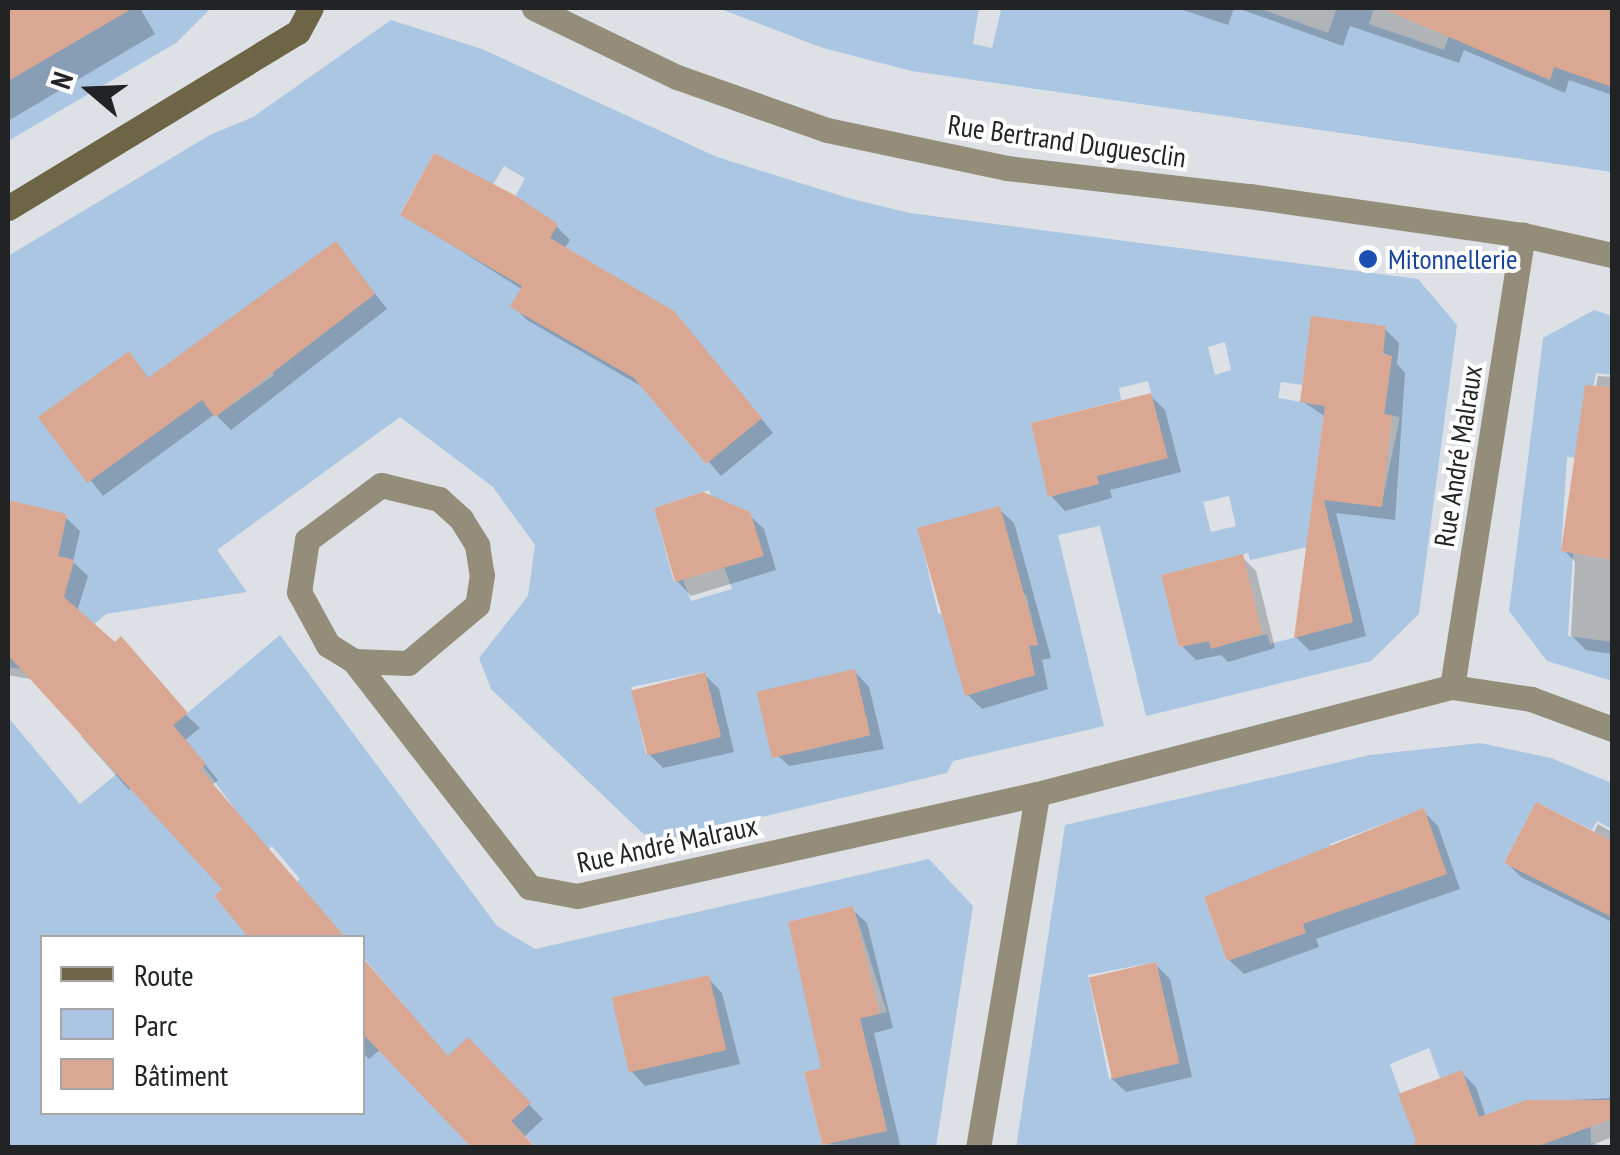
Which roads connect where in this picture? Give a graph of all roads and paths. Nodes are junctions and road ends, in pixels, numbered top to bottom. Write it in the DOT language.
graph roads {
  1 [pos="311,8"];
  2 [pos="544,9"];
  3 [pos="8,208"];
  4 [pos="1523,235"];
  5 [pos="1612,255"];
  6 [pos="354,660"];
  7 [pos="1452,687"];
  8 [pos="1612,729"];
  9 [pos="1037,794"];
  10 [pos="978,1148"];
  1 -- 3 [label="street"];
  2 -- 4 [label="street, Rue Bertrand Duguesclin"];
  4 -- 5 [label="street, Rue Bertrand Duguesclin"];
  4 -- 7 [label="street, Rue André Malraux"];
  6 -- 6 [label="street, Rue André Malraux"];
  6 -- 9 [label="street, Rue André Malraux"];
  7 -- 8 [label="street, Rue André Malraux"];
  7 -- 9 [label="street, Rue André Malraux"];
  9 -- 10 [label="street"];
}
